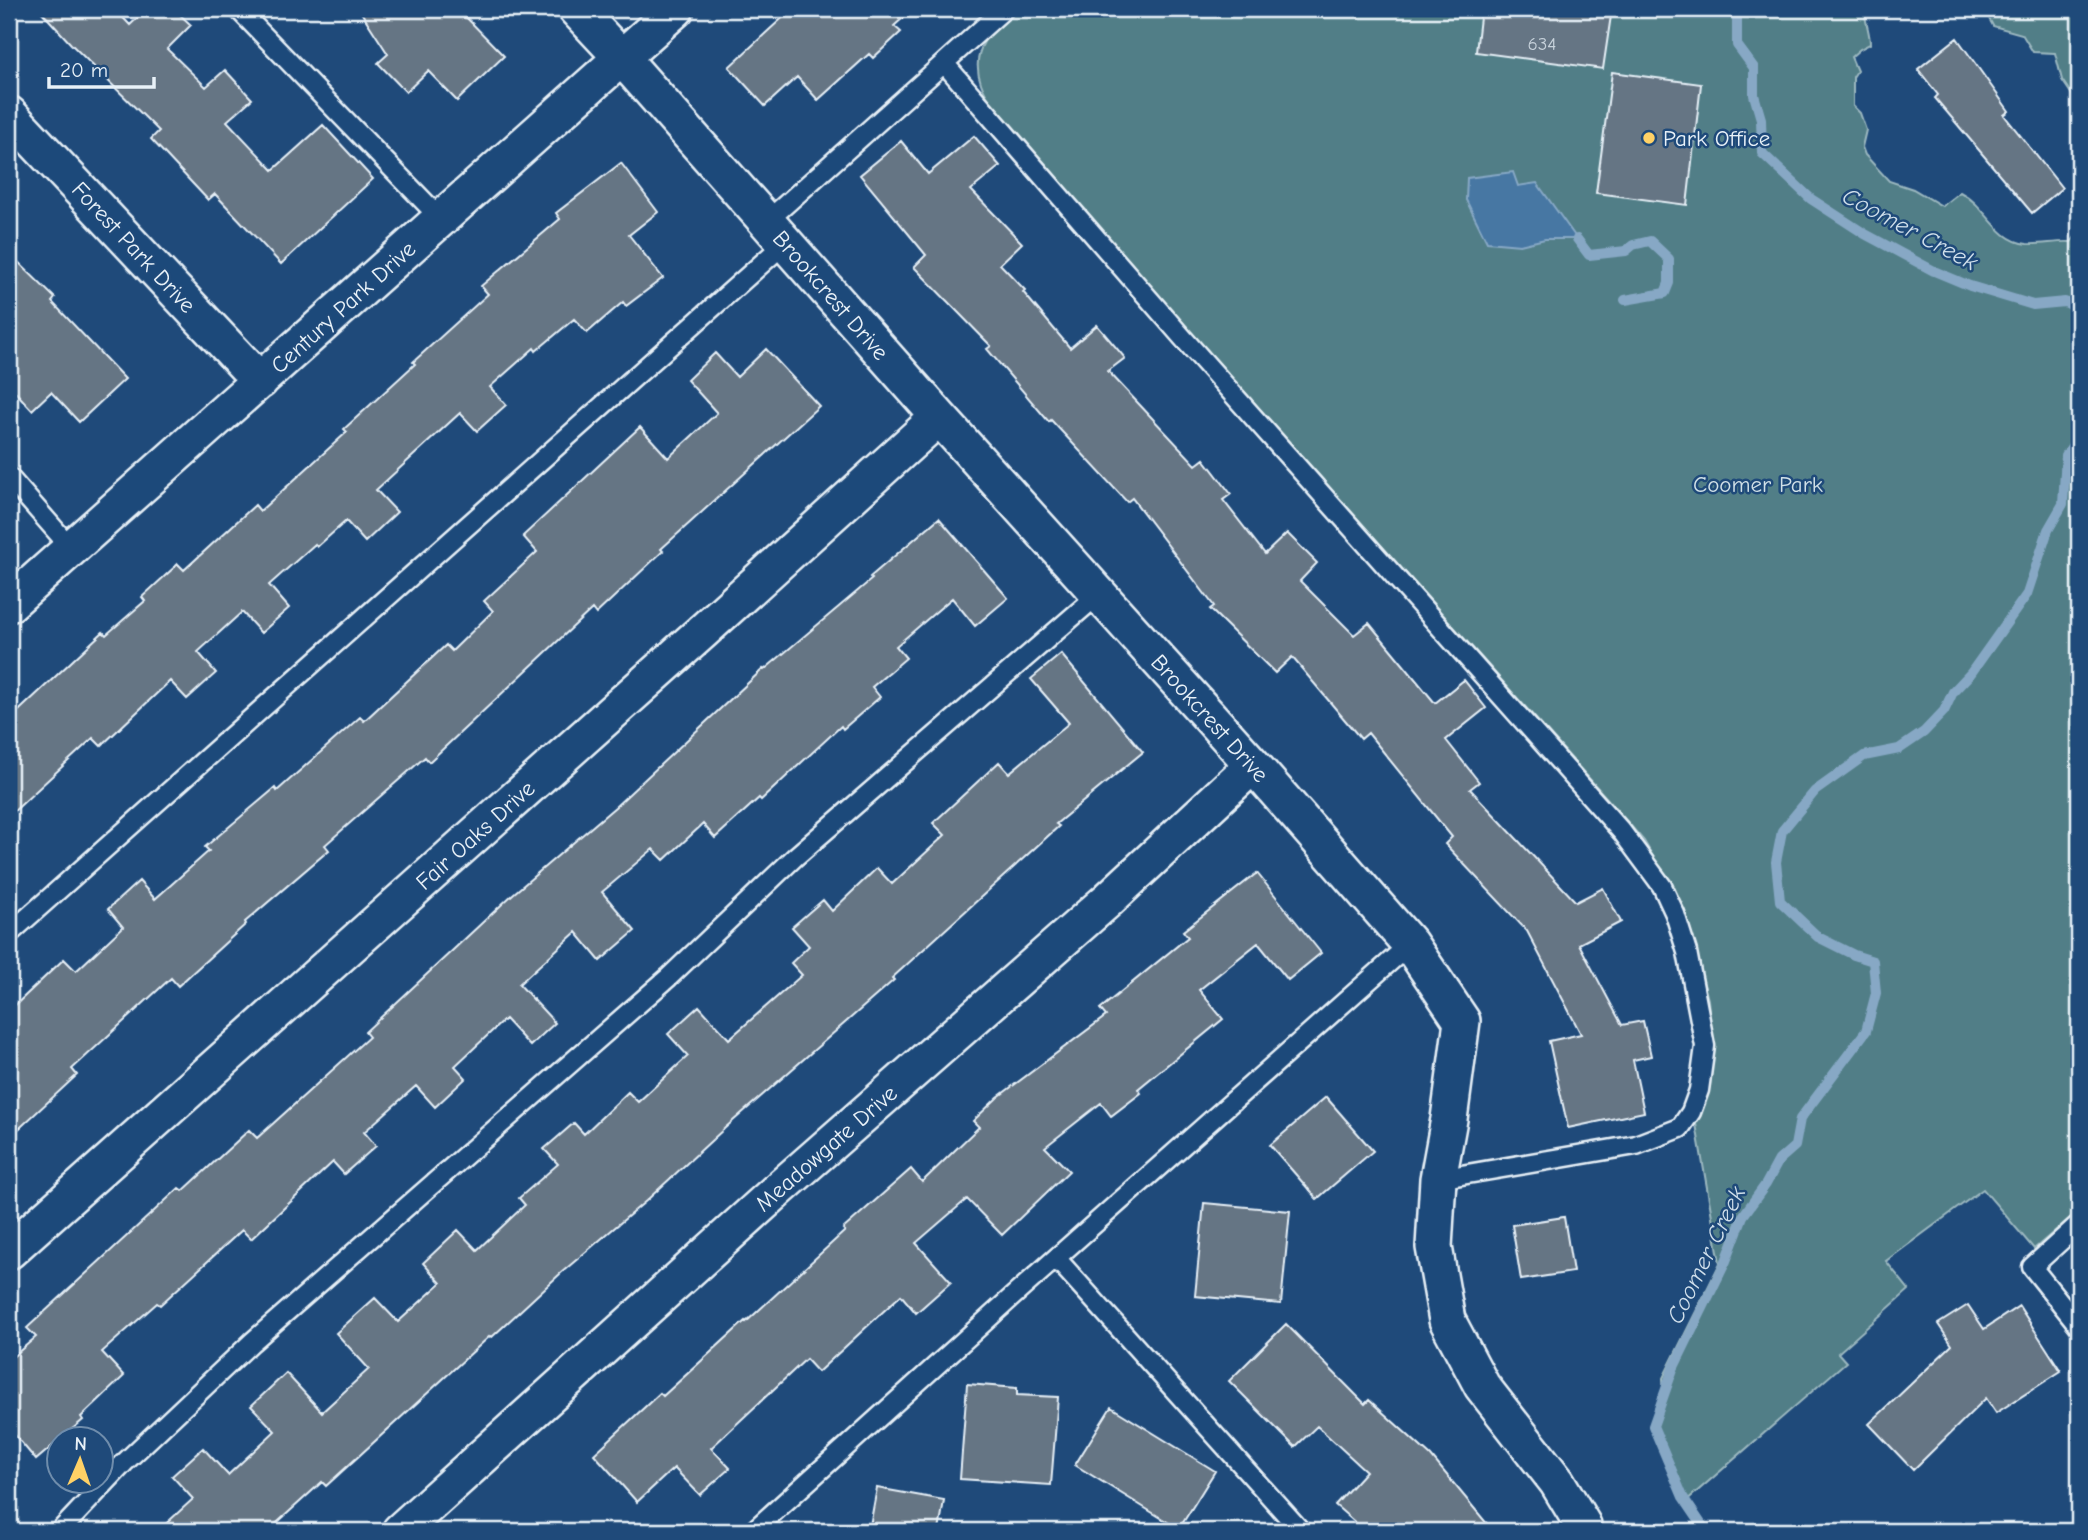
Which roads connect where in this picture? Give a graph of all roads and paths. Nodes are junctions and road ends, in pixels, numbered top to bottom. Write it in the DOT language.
graph roads {
  1 [pos="238,9"];
  2 [pos="576,9"];
  3 [pos="676,9"];
  4 [pos="1004,9"];
  5 [pos="622,58"];
  6 [pos="944,63"];
  7 [pos="9,114"];
  8 [pos="441,219"];
  9 [pos="776,232"];
  10 [pos="260,381"];
  11 [pos="939,417"];
  12 [pos="9,477"];
  13 [pos="71,548"];
  14 [pos="1099,594"];
  15 [pos="9,604"];
  16 [pos="1253,765"];
  17 [pos="9,934"];
  18 [pos="1410,944"];
  19 [pos="1438,1179"];
  20 [pos="2079,1224"];
  21 [pos="9,1251"];
  22 [pos="1056,1258"];
  23 [pos="2079,1326"];
  24 [pos="60,1531"];
  25 [pos="400,1531"];
  26 [pos="753,1531"];
  27 [pos="1301,1531"];
  28 [pos="1583,1531"];
  1 -- 8 [label="lane"];
  2 -- 5 [label="street, Brookcrest Drive"];
  3 -- 5 [label="street, Century Park Drive"];
  4 -- 6 [label="lane"];
  5 -- 8 [label="street, Century Park Drive"];
  5 -- 9 [label="street, Brookcrest Drive"];
  6 -- 9 [label="lane"];
  6 -- 19 [label="lane"];
  7 -- 10 [label="street, Forest Park Drive"];
  8 -- 10 [label="street, Century Park Drive"];
  9 -- 11 [label="street, Brookcrest Drive"];
  9 -- 17 [label="lane"];
  10 -- 13 [label="street, Century Park Drive"];
  11 -- 14 [label="street, Brookcrest Drive"];
  11 -- 21 [label="street, Fair Oaks Drive"];
  12 -- 13 [label="lane"];
  13 -- 15 [label="street, Century Park Drive"];
  14 -- 16 [label="street, Brookcrest Drive"];
  14 -- 24 [label="lane"];
  16 -- 18 [label="street, Brookcrest Drive"];
  16 -- 25 [label="street, Meadowgate Drive"];
  18 -- 19 [label="street, Brookcrest Drive"];
  18 -- 22 [label="lane"];
  19 -- 28 [label="street, Brookcrest Drive"];
  20 -- 23 [label="lane"];
  22 -- 26 [label="lane"];
  22 -- 27 [label="lane"];
}
